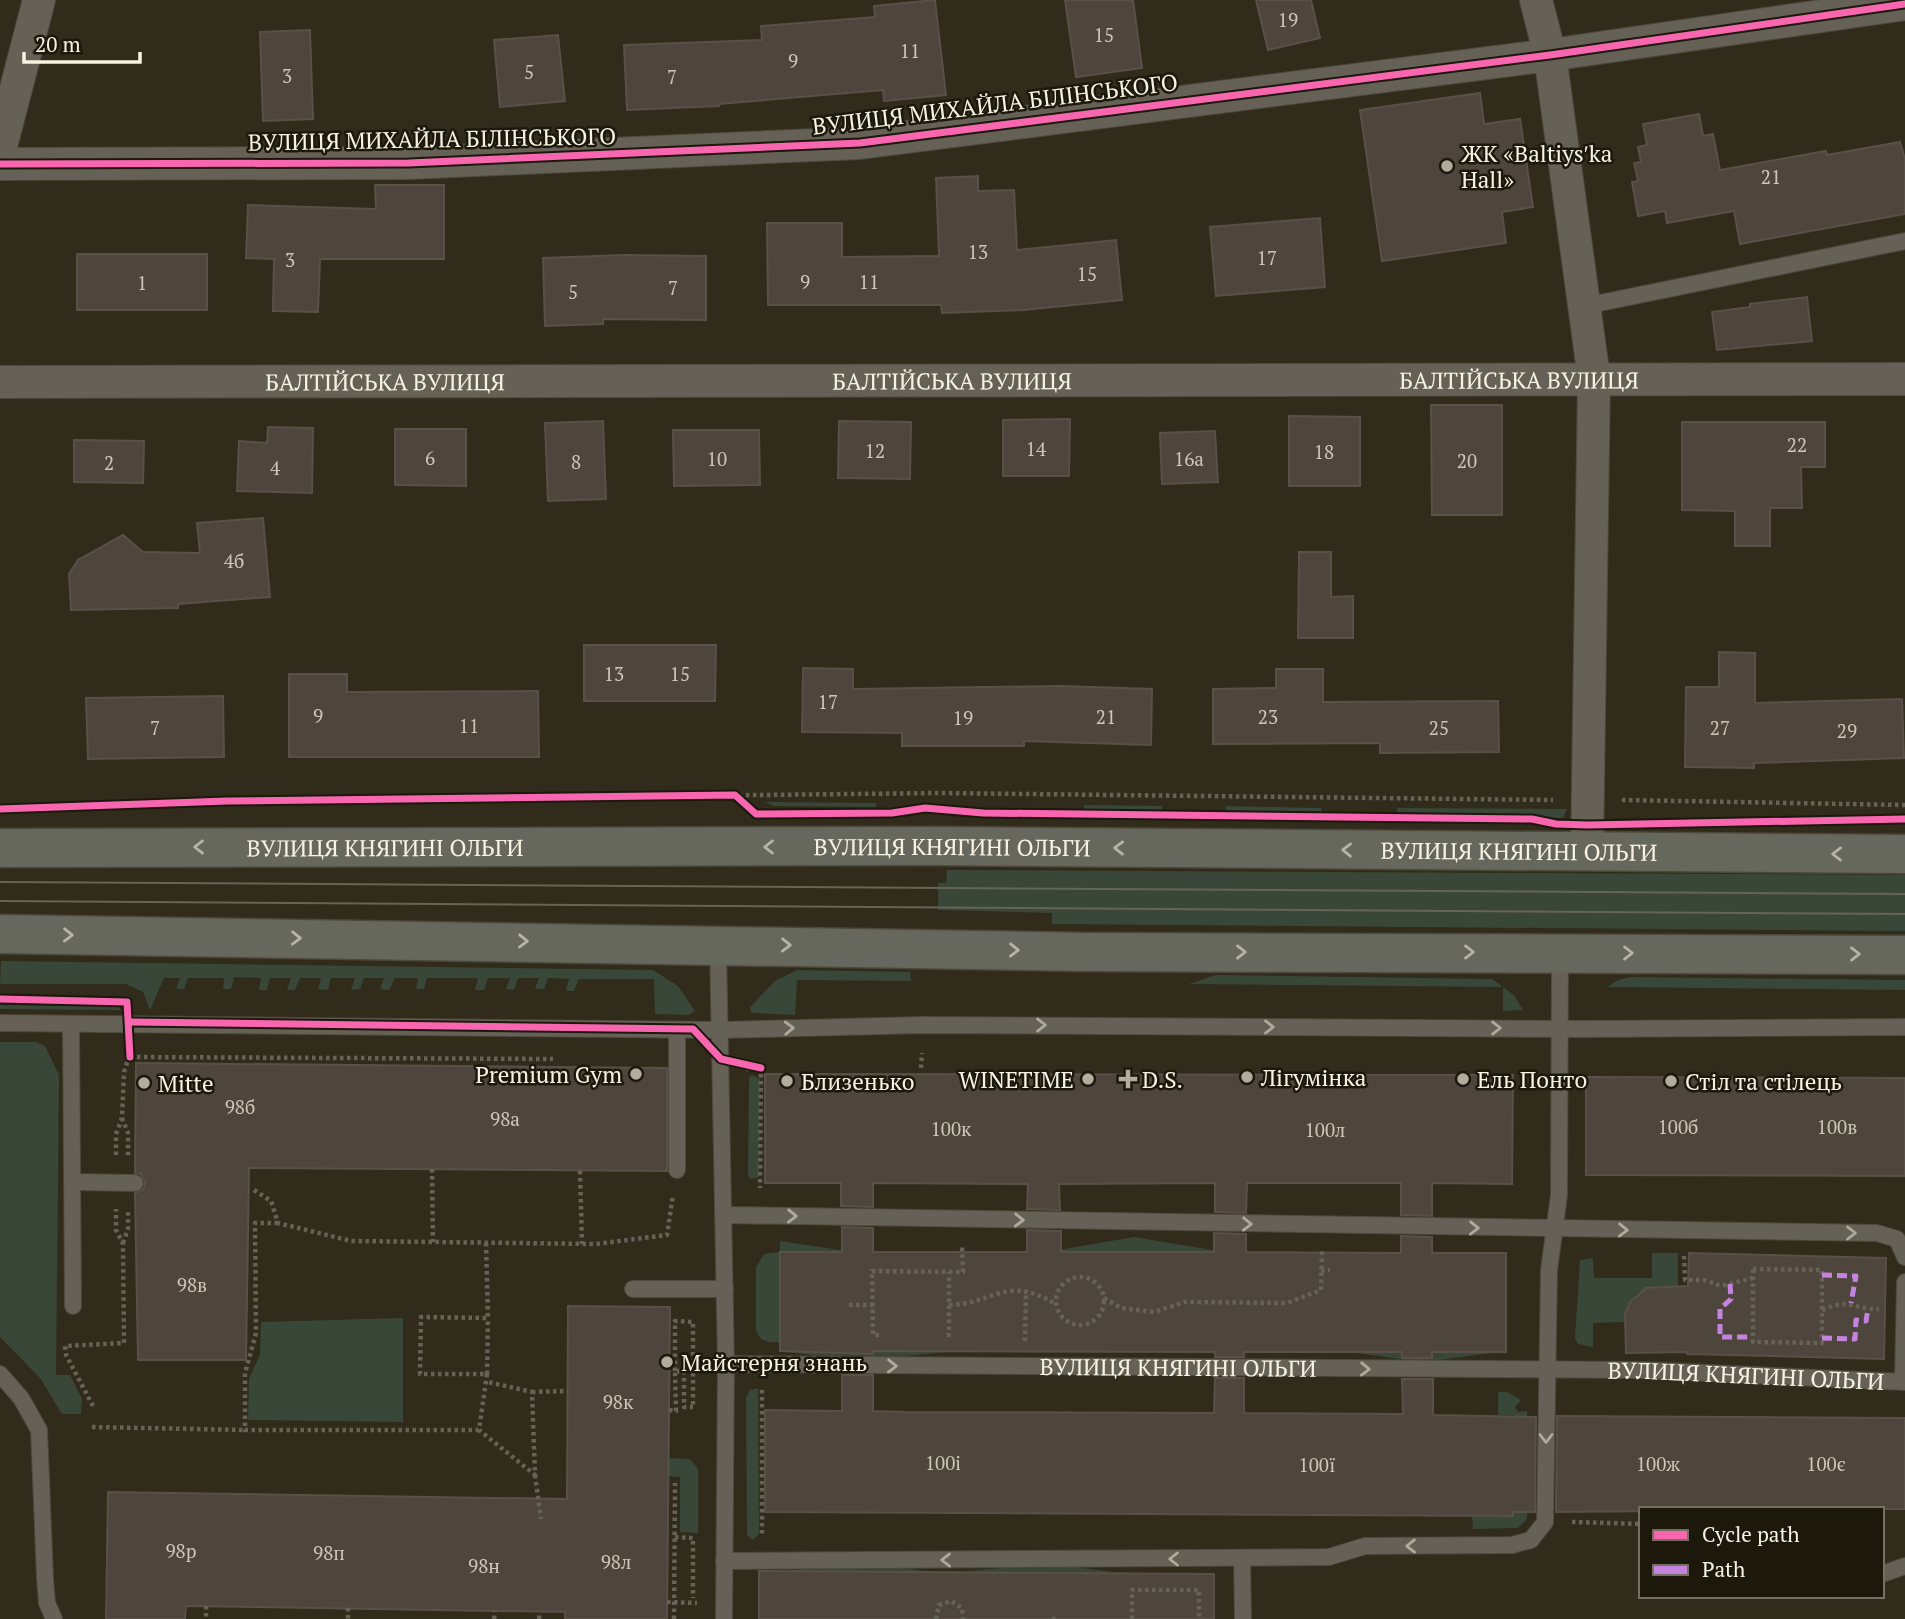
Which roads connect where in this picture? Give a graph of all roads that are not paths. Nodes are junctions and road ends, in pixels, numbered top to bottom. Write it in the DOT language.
graph roads {
  1 [pos="38,0"];
  2 [pos="1536,0"];
  3 [pos="1905,4"];
  4 [pos="1550,55"];
  5 [pos="0,149"];
  6 [pos="0,164"];
  7 [pos="1905,241"];
  8 [pos="1585,306"];
  9 [pos="1594,378"];
  10 [pos="1905,379"];
  11 [pos="0,382"];
  12 [pos="0,848"];
  13 [pos="1587,852"];
  14 [pos="1905,854"];
  15 [pos="0,934"];
  16 [pos="718,944"];
  17 [pos="1559,952"];
  18 [pos="1905,955"];
  19 [pos="0,1023"];
  20 [pos="71,1024"];
  21 [pos="1905,1027"];
  22 [pos="1561,1028"];
  23 [pos="677,1030"];
  24 [pos="721,1030"];
  25 [pos="677,1170"];
  26 [pos="72,1182"];
  27 [pos="135,1183"];
  28 [pos="724,1215"];
  29 [pos="1555,1229"];
  30 [pos="1905,1257"];
  31 [pos="1905,1282"];
  32 [pos="633,1289"];
  33 [pos="725,1289"];
  34 [pos="73,1306"];
  35 [pos="1644,1353"];
  36 [pos="726,1364"];
  37 [pos="1547,1370"];
  38 [pos="1644,1370"];
  39 [pos="0,1374"];
  40 [pos="1904,1382"];
  41 [pos="1242,1559"];
  42 [pos="724,1562"];
  43 [pos="1905,1566"];
  44 [pos="1884,1573"];
  45 [pos="54,1619"];
  46 [pos="724,1619"];
  47 [pos="1243,1619"];
  1 -- 5 [label="street"];
  2 -- 4 [label="street"];
  3 -- 4 [label="street, ВУЛИЦЯ МИХАЙЛА БІЛІНСЬКОГО"];
  4 -- 6 [label="street, ВУЛИЦЯ МИХАЙЛА БІЛІНСЬКОГО"];
  4 -- 8 [label="street"];
  7 -- 8 [label="lane"];
  8 -- 9 [label="street"];
  9 -- 10 [label="street, БАЛТІЙСЬКА ВУЛИЦЯ"];
  9 -- 11 [label="street, БАЛТІЙСЬКА ВУЛИЦЯ"];
  9 -- 13 [label="street"];
  13 -- 12 [label="main road, ВУЛИЦЯ КНЯГИНІ ОЛЬГИ, one-way"];
  14 -- 13 [label="main road, ВУЛИЦЯ КНЯГИНІ ОЛЬГИ, one-way"];
  15 -- 16 [label="main road, one-way"];
  16 -- 17 [label="main road, one-way"];
  16 -- 24 [label="lane"];
  17 -- 18 [label="main road, one-way"];
  17 -- 22 [label="lane"];
  19 -- 20 [label="lane"];
  20 -- 23 [label="lane"];
  20 -- 26 [label="lane"];
  21 -- 22 [label="lane"];
  24 -- 22 [label="lane, one-way"];
  22 -- 29 [label="lane"];
  23 -- 24 [label="lane"];
  23 -- 25 [label="lane"];
  24 -- 28 [label="lane"];
  26 -- 27 [label="lane"];
  26 -- 34 [label="lane"];
  28 -- 29 [label="lane, one-way"];
  28 -- 33 [label="lane"];
  29 -- 30 [label="lane, one-way"];
  29 -- 37 [label="lane"];
  31 -- 40 [label="lane"];
  32 -- 33 [label="lane"];
  33 -- 36 [label="lane"];
  35 -- 38 [label="lane"];
  36 -- 37 [label="lane, ВУЛИЦЯ КНЯГИНІ ОЛЬГИ, one-way"];
  36 -- 42 [label="lane"];
  37 -- 38 [label="lane, ВУЛИЦЯ КНЯГИНІ ОЛЬГИ"];
  37 -- 41 [label="lane, one-way"];
  38 -- 40 [label="lane, ВУЛИЦЯ КНЯГИНІ ОЛЬГИ"];
  39 -- 45 [label="lane"];
  41 -- 42 [label="lane, one-way"];
  41 -- 47 [label="lane"];
  42 -- 46 [label="lane"];
  43 -- 44 [label="lane"];
}
